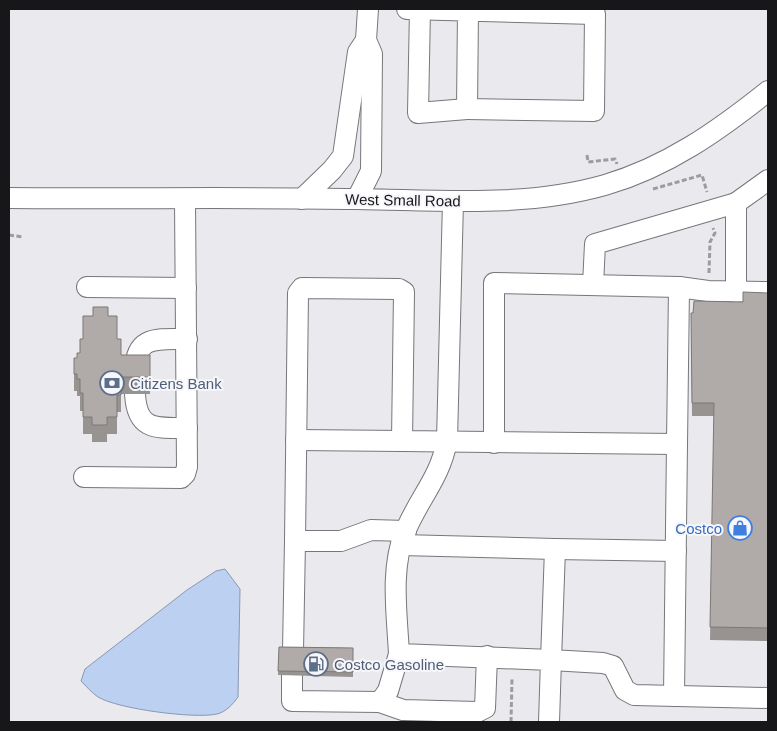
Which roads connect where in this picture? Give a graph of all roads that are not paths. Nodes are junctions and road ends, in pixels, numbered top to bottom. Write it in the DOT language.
graph roads {
  1 [pos="368,9"];
  2 [pos="407,9"];
  3 [pos="420,9"];
  4 [pos="468,10"];
  5 [pos="366,40"];
  6 [pos="768,91"];
  7 [pos="467,110"];
  8 [pos="768,180"];
  9 [pos="9,198"];
  10 [pos="302,199"];
  11 [pos="357,199"];
  12 [pos="185,200"];
  13 [pos="453,201"];
  14 [pos="736,203"];
  15 [pos="593,285"];
  16 [pos="87,287"];
  17 [pos="680,287"];
  18 [pos="186,288"];
  19 [pos="736,292"];
  20 [pos="768,292"];
  21 [pos="187,339"];
  22 [pos="136,372"];
  23 [pos="136,394"];
  24 [pos="187,428"];
  25 [pos="296,440"];
  26 [pos="402,441"];
  27 [pos="447,441"];
  28 [pos="494,443"];
  29 [pos="677,444"];
  30 [pos="84,477"];
  31 [pos="403,538"];
  32 [pos="294,541"];
  33 [pos="555,549"];
  34 [pos="676,551"];
  35 [pos="293,651"];
  36 [pos="399,654"];
  37 [pos="487,656"];
  38 [pos="551,660"];
  39 [pos="292,676"];
  40 [pos="674,696"];
  41 [pos="768,698"];
  42 [pos="380,702"];
  43 [pos="549,722"];
  1 -- 5 [label="street"];
  2 -- 3 [label="street"];
  3 -- 4 [label="street"];
  3 -- 7 [label="street"];
  4 -- 7 [label="street"];
  4 -- 7 [label="street"];
  5 -- 10 [label="street"];
  5 -- 11 [label="street"];
  6 -- 13 [label="street, West Small Road"];
  8 -- 14 [label="street"];
  9 -- 12 [label="street, West Small Road"];
  10 -- 11 [label="street, West Small Road"];
  10 -- 12 [label="street, West Small Road"];
  11 -- 13 [label="street, West Small Road"];
  12 -- 18 [label="street"];
  13 -- 27 [label="street"];
  14 -- 15 [label="street"];
  14 -- 19 [label="street"];
  15 -- 17 [label="street"];
  15 -- 28 [label="street"];
  16 -- 18 [label="street"];
  17 -- 19 [label="street"];
  17 -- 29 [label="street"];
  18 -- 21 [label="street"];
  19 -- 20 [label="street"];
  21 -- 22 [label="street"];
  21 -- 24 [label="street"];
  23 -- 24 [label="street"];
  24 -- 30 [label="street"];
  25 -- 26 [label="street"];
  25 -- 26 [label="street"];
  25 -- 32 [label="street"];
  26 -- 27 [label="street"];
  27 -- 28 [label="street"];
  27 -- 31 [label="street"];
  28 -- 29 [label="street"];
  29 -- 34 [label="street"];
  31 -- 32 [label="street"];
  31 -- 33 [label="street"];
  31 -- 36 [label="street"];
  32 -- 35 [label="street"];
  33 -- 34 [label="street"];
  33 -- 38 [label="street"];
  34 -- 40 [label="street"];
  36 -- 37 [label="street"];
  36 -- 42 [label="street"];
  37 -- 38 [label="street"];
  37 -- 42 [label="street"];
  38 -- 40 [label="street"];
  38 -- 43 [label="street"];
  39 -- 42 [label="street"];
  40 -- 41 [label="street"];
}
